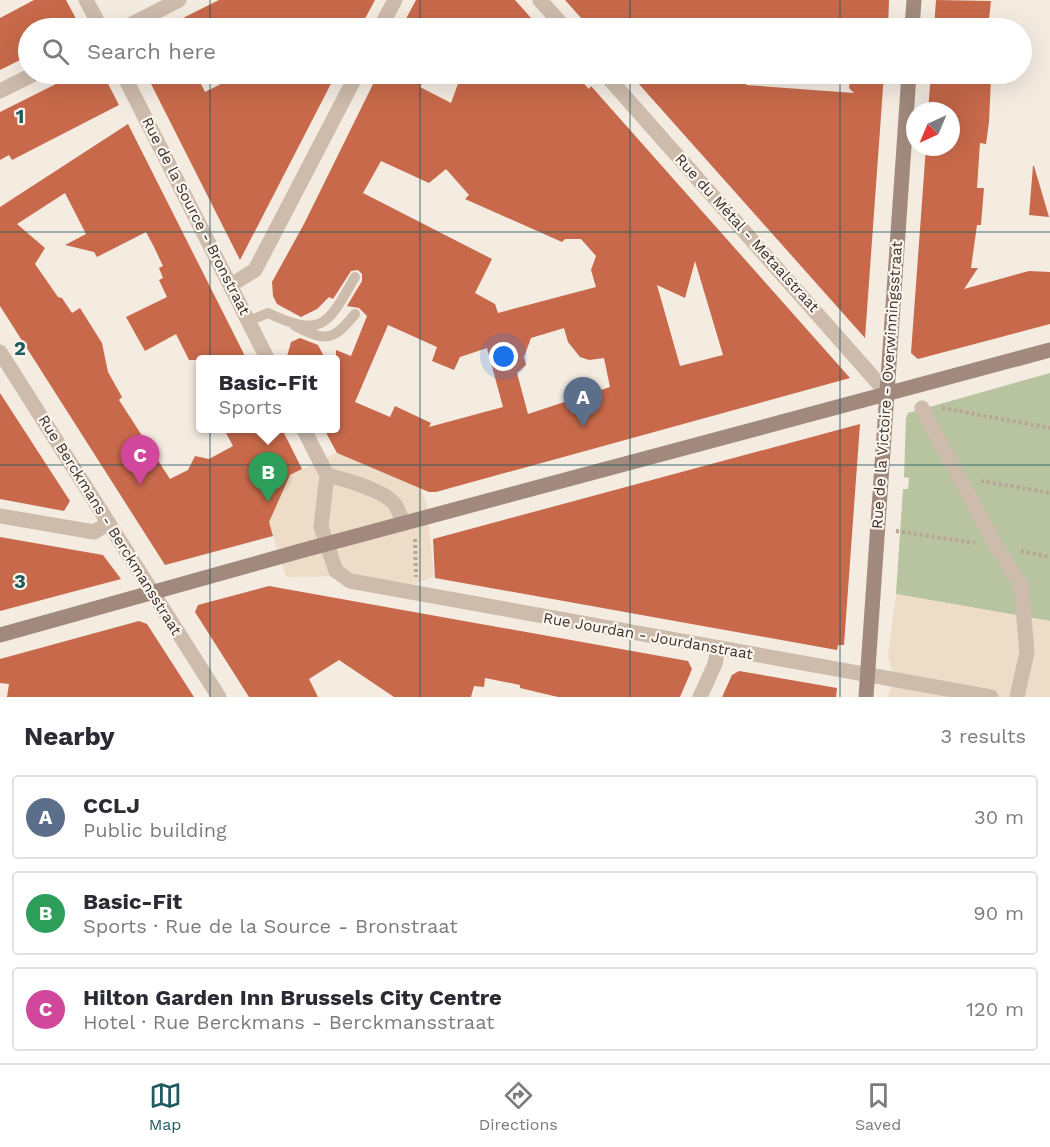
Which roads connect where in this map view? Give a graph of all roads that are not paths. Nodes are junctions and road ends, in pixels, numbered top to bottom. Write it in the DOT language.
graph roads {
  1 [pos="86,0"];
  2 [pos="179,0"];
  3 [pos="395,0"];
  4 [pos="540,0"];
  5 [pos="914,0"];
  6 [pos="96,18"];
  7 [pos="144,18"];
  8 [pos="385,18"];
  9 [pos="556,18"];
  10 [pos="913,18"];
  11 [pos="18,82"];
  12 [pos="128,84"];
  13 [pos="352,84"];
  14 [pos="614,84"];
  15 [pos="908,84"];
  16 [pos="0,91"];
  17 [pos="355,277"];
  18 [pos="231,285"];
  19 [pos="355,314"];
  20 [pos="249,321"];
  21 [pos="295,326"];
  22 [pos="1050,350"];
  23 [pos="0,352"];
  24 [pos="266,355"];
  25 [pos="887,393"];
  26 [pos="927,407"];
  27 [pos="305,433"];
  28 [pos="327,475"];
  29 [pos="0,516"];
  30 [pos="109,523"];
  31 [pos="402,524"];
  32 [pos="327,544"];
  33 [pos="153,593"];
  34 [pos="0,635"];
  35 [pos="718,649"];
  36 [pos="868,674"];
  37 [pos="219,697"];
  38 [pos="700,697"];
  39 [pos="866,697"];
  40 [pos="991,697"];
  41 [pos="1017,697"];
  1 -- 6 [label="street"];
  2 -- 7 [label="street"];
  3 -- 8 [label="street"];
  4 -- 9 [label="street"];
  5 -- 10 [label="main road"];
  11 -- 16 [label="street"];
  12 -- 18 [label="street, Rue de la Source - Bronstraat"];
  13 -- 18 [label="street"];
  14 -- 25 [label="street, Rue du Métal - Metaalstraat"];
  15 -- 25 [label="main road, Rue de la Victoire - Overwinningsstraat"];
  17 -- 21 [label="lane"];
  18 -- 20 [label="street, Rue de la Source - Bronstraat"];
  19 -- 21 [label="lane"];
  20 -- 21 [label="lane"];
  20 -- 24 [label="street, Rue de la Source - Bronstraat"];
  22 -- 25 [label="main road"];
  23 -- 30 [label="street, Rue Berckmans - Berckmansstraat"];
  25 -- 31 [label="main road"];
  25 -- 36 [label="main road, Rue de la Victoire - Overwinningsstraat"];
  26 -- 41 [label="street"];
  27 -- 28 [label="street"];
  28 -- 31 [label="street"];
  28 -- 32 [label="street, Rue Jourdan - Jourdanstraat"];
  29 -- 30 [label="street"];
  30 -- 33 [label="street, Rue Berckmans - Berckmansstraat"];
  31 -- 32 [label="main road"];
  32 -- 33 [label="main road"];
  32 -- 35 [label="street, Rue Jourdan - Jourdanstraat"];
  33 -- 34 [label="main road"];
  33 -- 37 [label="street, Rue Berckmans - Berckmansstraat"];
  35 -- 36 [label="street, Rue Jourdan - Jourdanstraat"];
  35 -- 38 [label="street"];
  36 -- 39 [label="main road, Rue de la Victoire - Overwinningsstraat"];
  36 -- 40 [label="street, Rue Jourdan - Jourdanstraat"];
}
